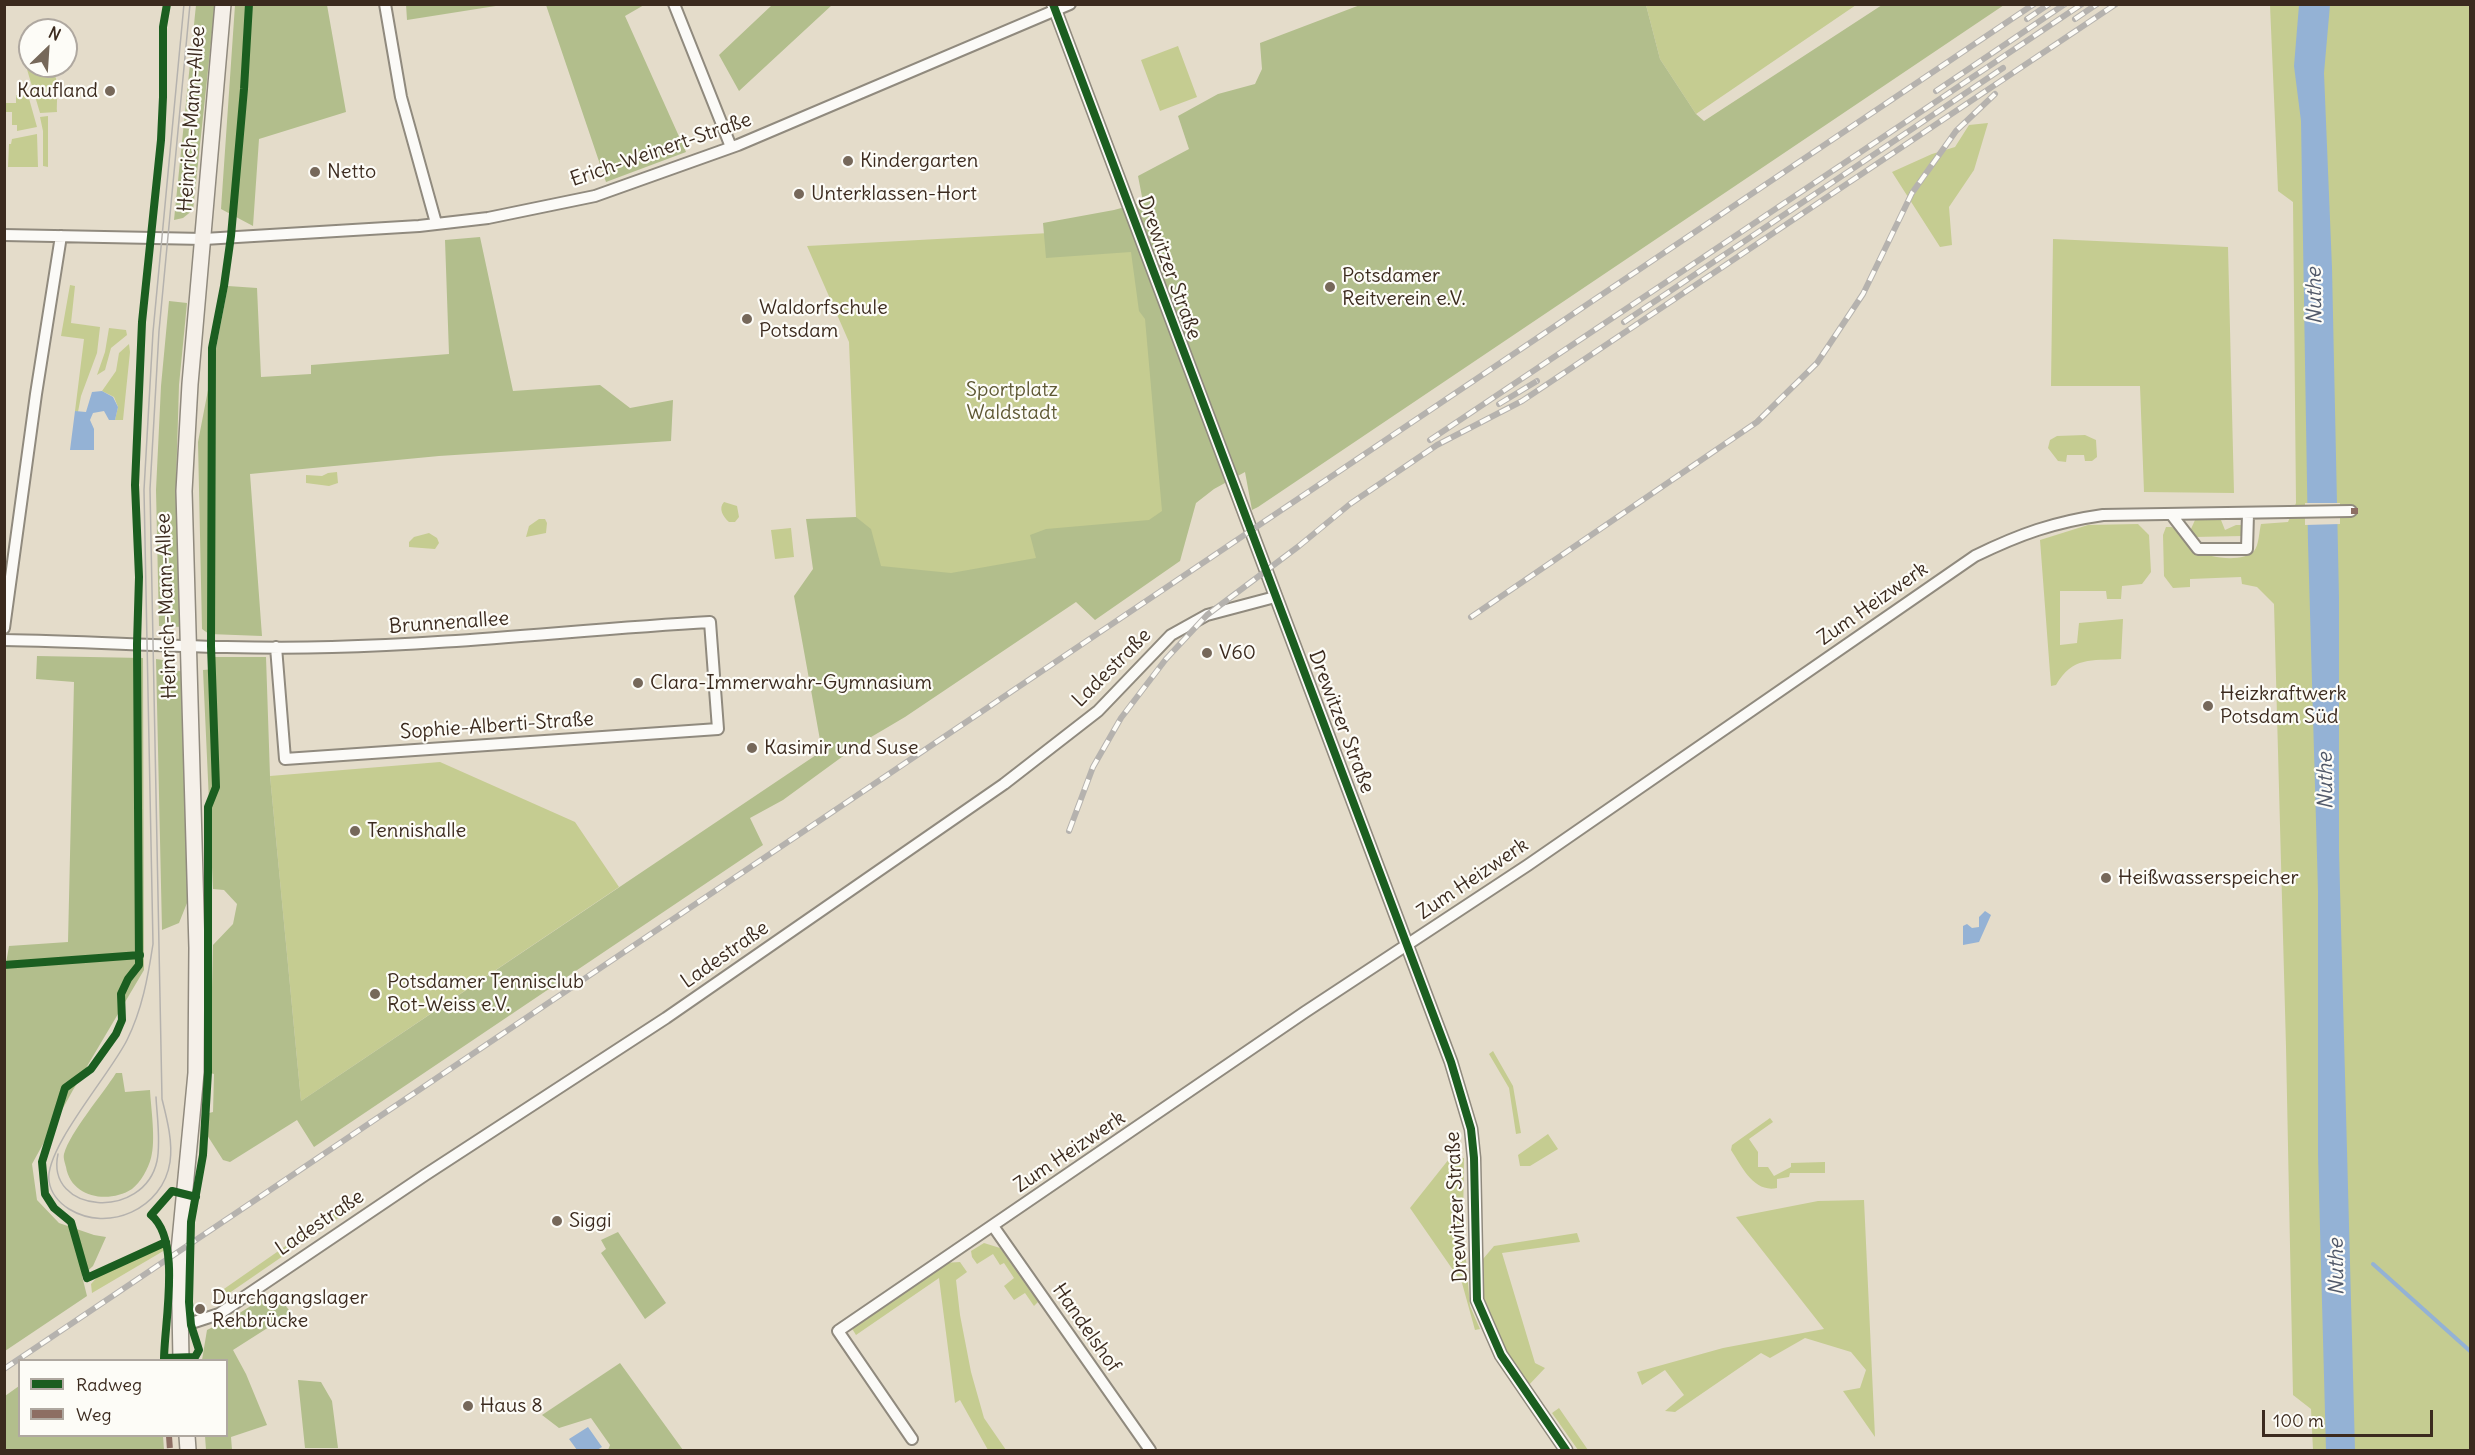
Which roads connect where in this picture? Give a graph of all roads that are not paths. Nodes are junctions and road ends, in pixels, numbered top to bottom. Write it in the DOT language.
graph roads {
  1 [pos="223,4"];
  2 [pos="385,4"];
  3 [pos="674,4"];
  4 [pos="1070,4"];
  5 [pos="1054,7"];
  6 [pos="731,147"];
  7 [pos="436,223"];
  8 [pos="4,235"];
  9 [pos="61,236"];
  10 [pos="204,239"];
  11 [pos="2351,511"];
  12 [pos="2171,514"];
  13 [pos="2248,514"];
  14 [pos="1275,597"];
  15 [pos="710,622"];
  16 [pos="4,628"];
  17 [pos="4,640"];
  18 [pos="190,647"];
  19 [pos="276,647"];
  20 [pos="1407,945"];
  21 [pos="993,1226"];
  22 [pos="179,1327"];
  23 [pos="181,1359"];
  24 [pos="912,1439"];
  25 [pos="1150,1450"];
  26 [pos="1566,1450"];
  1 -- 10 [label="main road, Heinrich-Mann-Allee"];
  2 -- 7 [label="street"];
  3 -- 6 [label="street"];
  4 -- 5 [label="street, Erich-Weinert-Straße"];
  5 -- 6 [label="street, Erich-Weinert-Straße"];
  5 -- 14 [label="street, Drewitzer Straße"];
  6 -- 7 [label="street, Erich-Weinert-Straße"];
  7 -- 10 [label="street, Erich-Weinert-Straße"];
  8 -- 9 [label="street, Erich-Weinert-Straße"];
  9 -- 10 [label="street, Erich-Weinert-Straße"];
  9 -- 16 [label="street"];
  10 -- 18 [label="main road, Heinrich-Mann-Allee"];
  11 -- 13 [label="street, Zum Heizwerk"];
  12 -- 13 [label="street, Zum Heizwerk"];
  12 -- 13 [label="street"];
  12 -- 20 [label="street, Zum Heizwerk"];
  14 -- 20 [label="street, Drewitzer Straße"];
  14 -- 22 [label="street, Ladestraße"];
  15 -- 19 [label="street, Brunnenallee"];
  15 -- 19 [label="street, Sophie-Alberti-Straße"];
  17 -- 18 [label="street, Brunnenallee"];
  18 -- 19 [label="street, Brunnenallee"];
  18 -- 22 [label="main road, Heinrich-Mann-Allee"];
  20 -- 21 [label="street, Zum Heizwerk"];
  20 -- 26 [label="street, Drewitzer Straße"];
  21 -- 24 [label="street, Zum Heizwerk"];
  21 -- 25 [label="street, Handelshof"];
  22 -- 23 [label="main road, Heinrich-Mann-Allee"];
}
